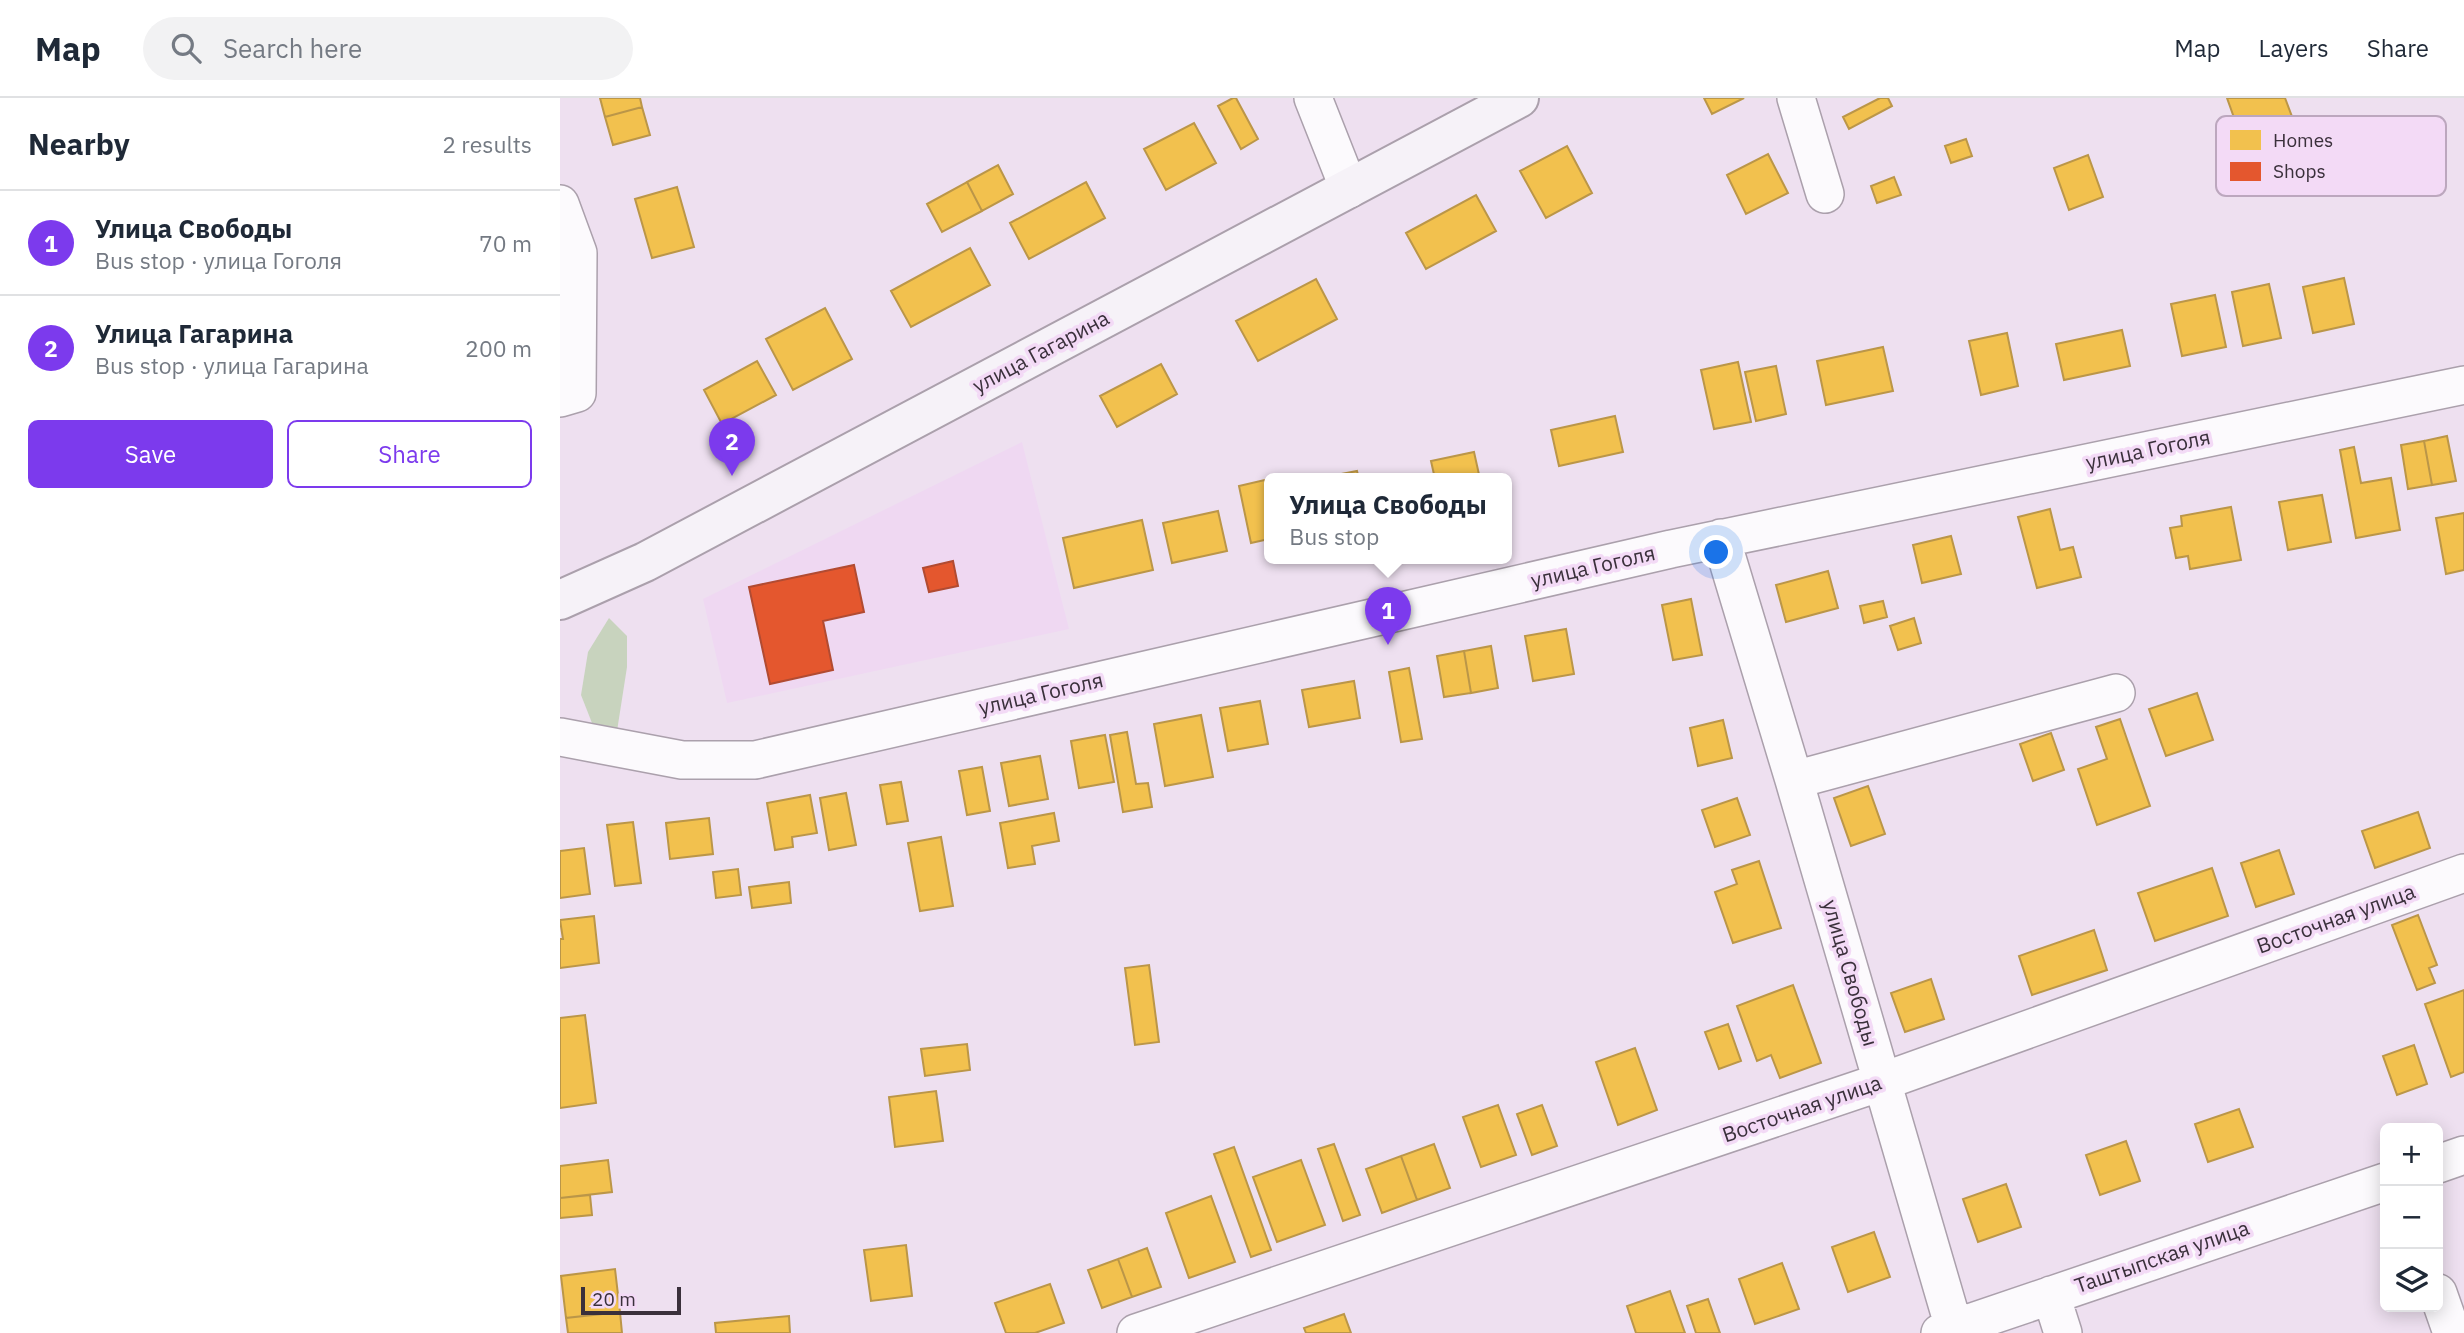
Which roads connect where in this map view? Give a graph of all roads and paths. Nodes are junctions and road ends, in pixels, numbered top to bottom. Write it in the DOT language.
graph roads {
  1 [pos="1313,98"];
  2 [pos="1519,98"];
  3 [pos="1796,98"];
  4 [pos="1349,189"];
  5 [pos="1825,194"];
  6 [pos="560,204"];
  7 [pos="2464,385"];
  8 [pos="560,398"];
  9 [pos="1721,538"];
  10 [pos="560,600"];
  11 [pos="2116,692"];
  12 [pos="560,737"];
  13 [pos="1794,780"];
  14 [pos="2464,873"];
  15 [pos="1881,1082"];
  16 [pos="2464,1155"];
  17 [pos="2443,1162"];
  18 [pos="2380,1184"];
  19 [pos="2051,1295"];
  20 [pos="2443,1307"];
  21 [pos="1947,1331"];
  22 [pos="1136,1333"];
  23 [pos="2063,1333"];
  24 [pos="2452,1333"];
  1 -- 4 [label="street"];
  2 -- 4 [label="street, улица Гагарина"];
  3 -- 5 [label="street"];
  4 -- 10 [label="street, улица Гагарина"];
  6 -- 8 [label="street"];
  7 -- 9 [label="street, улица Гоголя"];
  9 -- 12 [label="street, улица Гоголя"];
  9 -- 13 [label="street, улица Свободы"];
  11 -- 13 [label="street"];
  13 -- 15 [label="street, улица Свободы"];
  14 -- 15 [label="street, Восточная улица"];
  15 -- 21 [label="street, улица Свободы"];
  15 -- 22 [label="street, Восточная улица"];
  16 -- 17 [label="street"];
  18 -- 19 [label="street, Таштыпская улица"];
  19 -- 21 [label="street, Таштыпская улица"];
  19 -- 23 [label="street"];
  20 -- 24 [label="street"];
}
